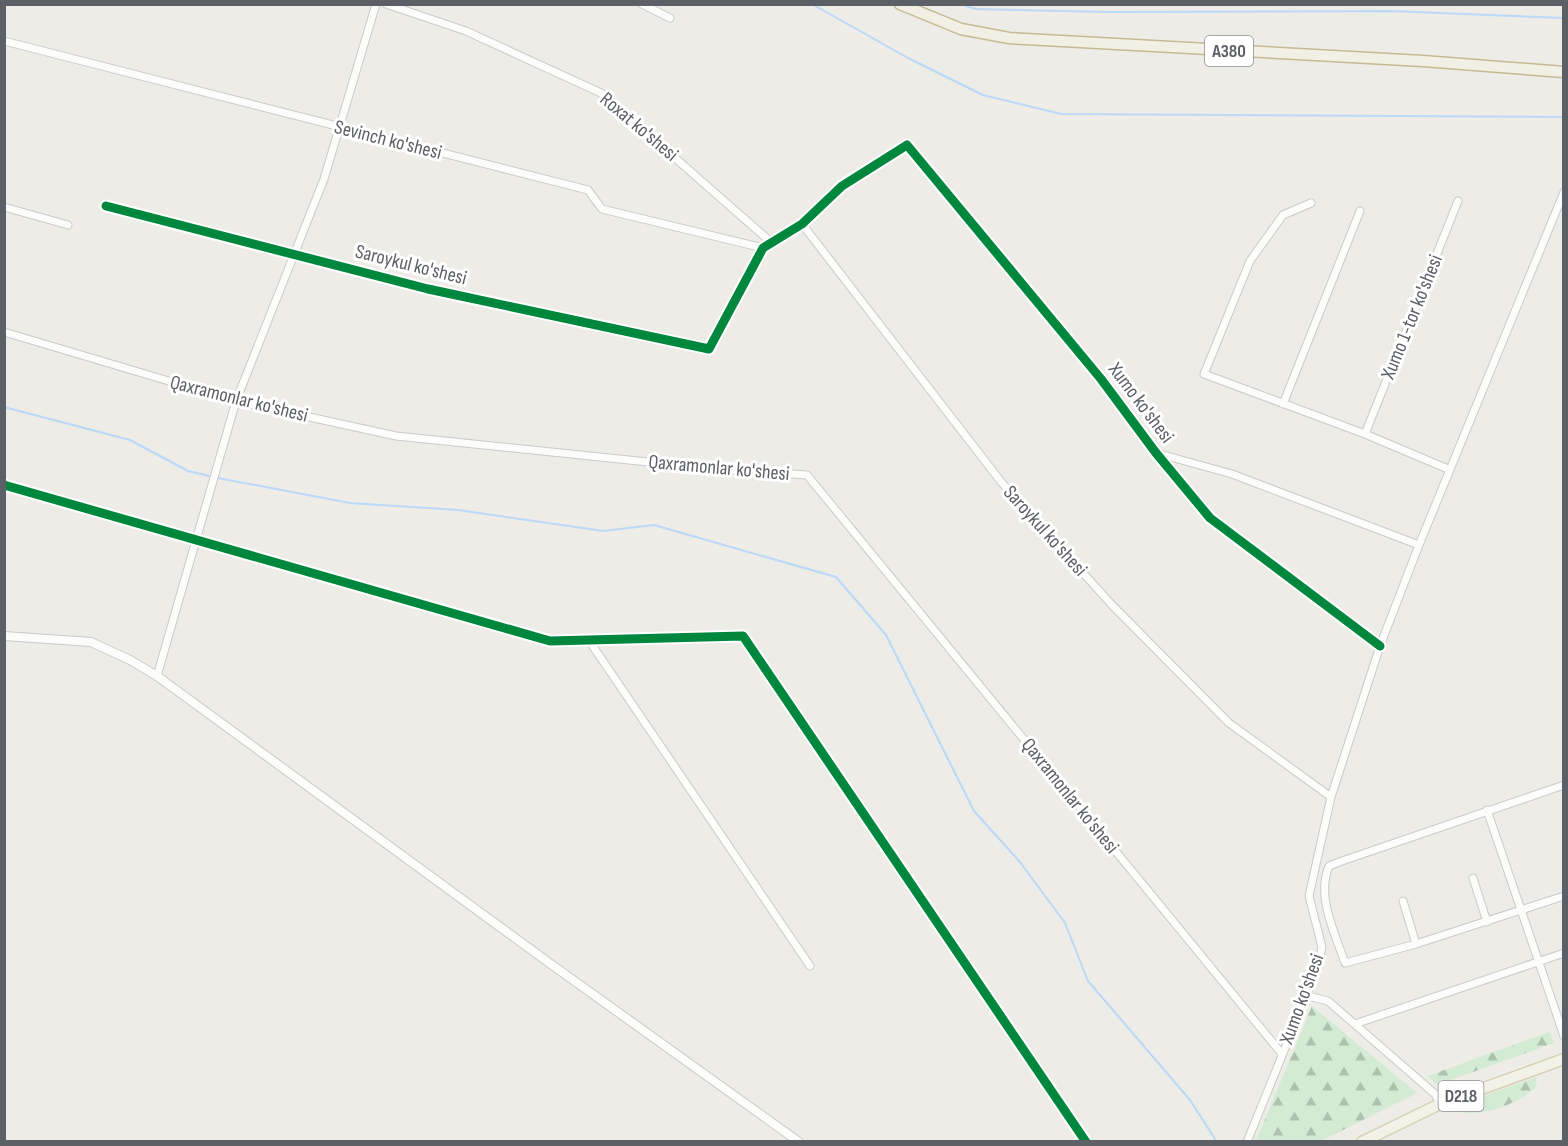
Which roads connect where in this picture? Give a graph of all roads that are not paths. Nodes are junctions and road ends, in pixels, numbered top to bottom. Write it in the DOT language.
graph roads {
  1 [pos="376,4"];
  2 [pos="386,4"];
  3 [pos="642,4"];
  4 [pos="900,4"];
  5 [pos="670,18"];
  6 [pos="4,41"];
  7 [pos="1563,72"];
  8 [pos="340,129"];
  9 [pos="1563,192"];
  10 [pos="1458,201"];
  11 [pos="1311,203"];
  12 [pos="106,206"];
  13 [pos="4,207"];
  14 [pos="1360,211"];
  15 [pos="802,224"];
  16 [pos="68,225"];
  17 [pos="772,243"];
  18 [pos="763,248"];
  19 [pos="295,255"];
  20 [pos="4,332"];
  21 [pos="236,401"];
  22 [pos="1283,404"];
  23 [pos="1365,434"];
  24 [pos="1156,453"];
  25 [pos="1448,469"];
  26 [pos="4,485"];
  27 [pos="195,541"];
  28 [pos="1419,545"];
  29 [pos="4,636"];
  30 [pos="588,639"];
  31 [pos="1380,646"];
  32 [pos="157,676"];
  33 [pos="1563,785"];
  34 [pos="1331,797"];
  35 [pos="1487,810"];
  36 [pos="1473,878"];
  37 [pos="1563,896"];
  38 [pos="1403,901"];
  39 [pos="1519,911"];
  40 [pos="1487,921"];
  41 [pos="1416,944"];
  42 [pos="1563,953"];
  43 [pos="1538,962"];
  44 [pos="810,966"];
  45 [pos="1308,996"];
  46 [pos="1355,1024"];
  47 [pos="1563,1036"];
  48 [pos="1282,1054"];
  49 [pos="1563,1059"];
  50 [pos="1440,1104"];
  51 [pos="799,1142"];
  52 [pos="1086,1142"];
  53 [pos="1247,1142"];
  54 [pos="1362,1142"];
  1 -- 8 [label="street"];
  2 -- 17 [label="street, Roxat ko'shesi"];
  3 -- 5 [label="street"];
  4 -- 7 [label="highway, A380"];
  6 -- 8 [label="street, Sevinch ko'shesi"];
  8 -- 18 [label="street, Sevinch ko'shesi"];
  8 -- 19 [label="street"];
  9 -- 25 [label="street, Xumo ko'shesi"];
  10 -- 23 [label="street, Xumo 1-tor ko'shesi"];
  11 -- 22 [label="street"];
  12 -- 19 [label="street, Saroykul ko'shesi"];
  13 -- 16 [label="street"];
  14 -- 22 [label="street"];
  15 -- 17 [label="street"];
  15 -- 24 [label="street, Xumo ko'shesi"];
  15 -- 34 [label="street, Saroykul ko'shesi"];
  17 -- 18 [label="street"];
  18 -- 19 [label="street, Saroykul ko'shesi"];
  19 -- 21 [label="street"];
  20 -- 21 [label="street, Qaxramonlar ko'shesi"];
  21 -- 27 [label="street"];
  21 -- 48 [label="street, Qaxramonlar ko'shesi"];
  22 -- 23 [label="street"];
  23 -- 25 [label="street"];
  24 -- 28 [label="street, Xumo ko'shesi"];
  24 -- 31 [label="street, Xumo ko'shesi"];
  25 -- 28 [label="street, Xumo ko'shesi"];
  26 -- 27 [label="street"];
  27 -- 30 [label="street"];
  27 -- 32 [label="street"];
  28 -- 31 [label="street, Xumo ko'shesi"];
  29 -- 32 [label="street"];
  30 -- 44 [label="street"];
  30 -- 52 [label="street"];
  31 -- 34 [label="street, Xumo ko'shesi"];
  32 -- 51 [label="street"];
  33 -- 35 [label="street"];
  34 -- 45 [label="street, Xumo ko'shesi"];
  35 -- 39 [label="street"];
  35 -- 41 [label="street"];
  36 -- 40 [label="street"];
  37 -- 39 [label="street"];
  38 -- 41 [label="street"];
  39 -- 40 [label="street"];
  39 -- 43 [label="street"];
  40 -- 41 [label="street"];
  42 -- 43 [label="street"];
  43 -- 46 [label="street"];
  43 -- 47 [label="street"];
  45 -- 46 [label="street"];
  45 -- 48 [label="street, Xumo ko'shesi"];
  46 -- 50 [label="street"];
  48 -- 53 [label="street, Xumo ko'shesi"];
  49 -- 50 [label="main road, D218"];
  50 -- 54 [label="main road, D218"];
}
